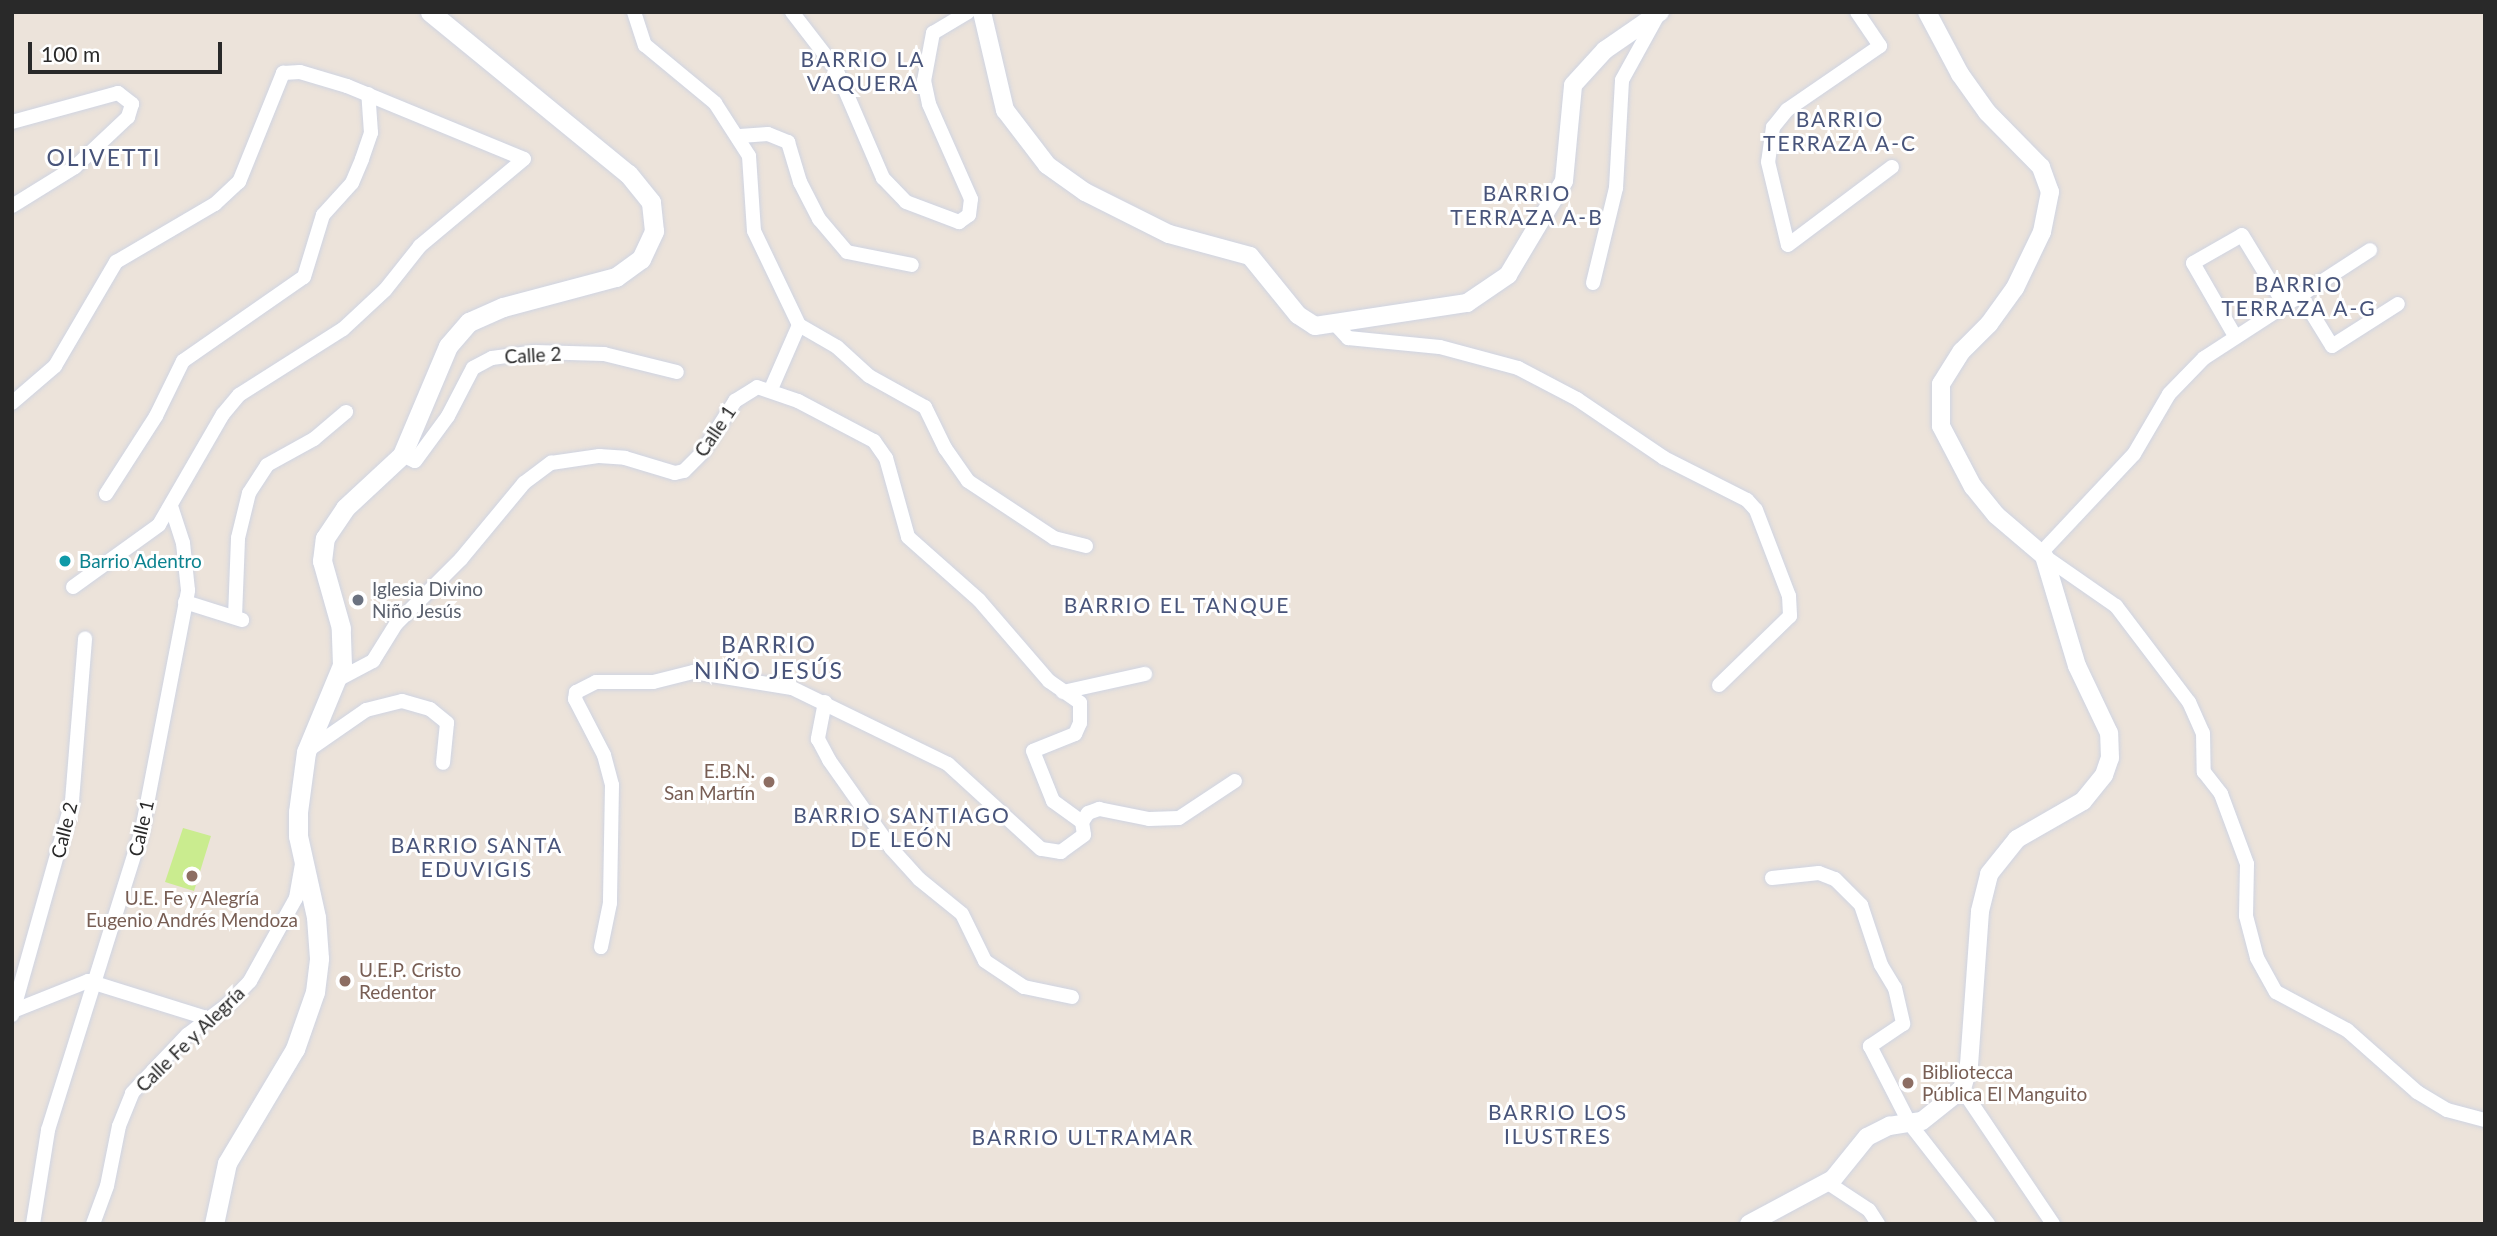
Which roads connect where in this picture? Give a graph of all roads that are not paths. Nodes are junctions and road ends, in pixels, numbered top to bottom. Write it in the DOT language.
graph roads {
  1 [pos="430,12"];
  2 [pos="634,12"];
  3 [pos="792,12"];
  4 [pos="968,12"];
  5 [pos="982,12"];
  6 [pos="1857,12"];
  7 [pos="1927,12"];
  8 [pos="1660,13"];
  9 [pos="368,94"];
  10 [pos="12,122"];
  11 [pos="740,136"];
  12 [pos="1892,167"];
  13 [pos="12,206"];
  14 [pos="2370,250"];
  15 [pos="912,265"];
  16 [pos="1593,283"];
  17 [pos="2300,294"];
  18 [pos="2284,304"];
  19 [pos="2398,304"];
  20 [pos="799,325"];
  21 [pos="1336,325"];
  22 [pos="2235,335"];
  23 [pos="677,372"];
  24 [pos="771,389"];
  25 [pos="12,403"];
  26 [pos="346,412"];
  27 [pos="402,455"];
  28 [pos="106,494"];
  29 [pos="171,507"];
  30 [pos="1086,546"];
  31 [pos="2043,555"];
  32 [pos="73,587"];
  33 [pos="185,602"];
  34 [pos="85,639"];
  35 [pos="1145,674"];
  36 [pos="337,680"];
  37 [pos="1719,685"];
  38 [pos="1063,692"];
  39 [pos="825,702"];
  40 [pos="306,752"];
  41 [pos="443,762"];
  42 [pos="1236,781"];
  43 [pos="1082,822"];
  44 [pos="303,860"];
  45 [pos="1772,878"];
  46 [pos="601,947"];
  47 [pos="93,982"];
  48 [pos="1072,998"];
  49 [pos="13,1013"];
  50 [pos="210,1019"];
  51 [pos="1962,1089"];
  52 [pos="2485,1120"];
  53 [pos="1910,1124"];
  54 [pos="1828,1182"];
  55 [pos="33,1224"];
  56 [pos="93,1224"];
  57 [pos="214,1224"];
  58 [pos="1749,1224"];
  59 [pos="1878,1224"];
  60 [pos="1988,1224"];
  61 [pos="2053,1224"];
  1 -- 27 [label="main road"];
  2 -- 11 [label="street"];
  3 -- 4 [label="street"];
  5 -- 21 [label="street"];
  6 -- 12 [label="street"];
  7 -- 31 [label="street"];
  8 -- 16 [label="street"];
  8 -- 21 [label="street"];
  9 -- 25 [label="street"];
  9 -- 28 [label="street"];
  9 -- 29 [label="street"];
  10 -- 13 [label="street"];
  11 -- 15 [label="street"];
  11 -- 20 [label="street"];
  14 -- 17 [label="street"];
  17 -- 18 [label="street"];
  17 -- 19 [label="street"];
  18 -- 22 [label="street"];
  18 -- 22 [label="street"];
  20 -- 24 [label="street"];
  20 -- 30 [label="street"];
  21 -- 37 [label="street"];
  22 -- 31 [label="street"];
  23 -- 27 [label="street, Calle 2"];
  24 -- 36 [label="street, Calle 1"];
  24 -- 38 [label="street"];
  26 -- 33 [label="street"];
  27 -- 36 [label="main road"];
  29 -- 32 [label="street"];
  29 -- 33 [label="street, Calle 1"];
  31 -- 51 [label="street"];
  31 -- 52 [label="street"];
  33 -- 47 [label="street, Calle 1"];
  34 -- 49 [label="street, Calle 2"];
  35 -- 38 [label="street"];
  36 -- 40 [label="main road"];
  38 -- 43 [label="street"];
  39 -- 43 [label="street"];
  39 -- 46 [label="street"];
  39 -- 48 [label="street"];
  40 -- 41 [label="street"];
  40 -- 44 [label="main road"];
  42 -- 43 [label="street"];
  44 -- 50 [label="street, Calle Fe y Alegría"];
  44 -- 57 [label="main road"];
  45 -- 53 [label="street"];
  47 -- 49 [label="street"];
  47 -- 50 [label="street"];
  47 -- 55 [label="street, Calle 1"];
  50 -- 56 [label="street, Calle Fe y Alegría"];
  51 -- 53 [label="street"];
  51 -- 61 [label="street"];
  53 -- 54 [label="street"];
  53 -- 60 [label="street"];
  54 -- 58 [label="street"];
  54 -- 59 [label="street"];
}
